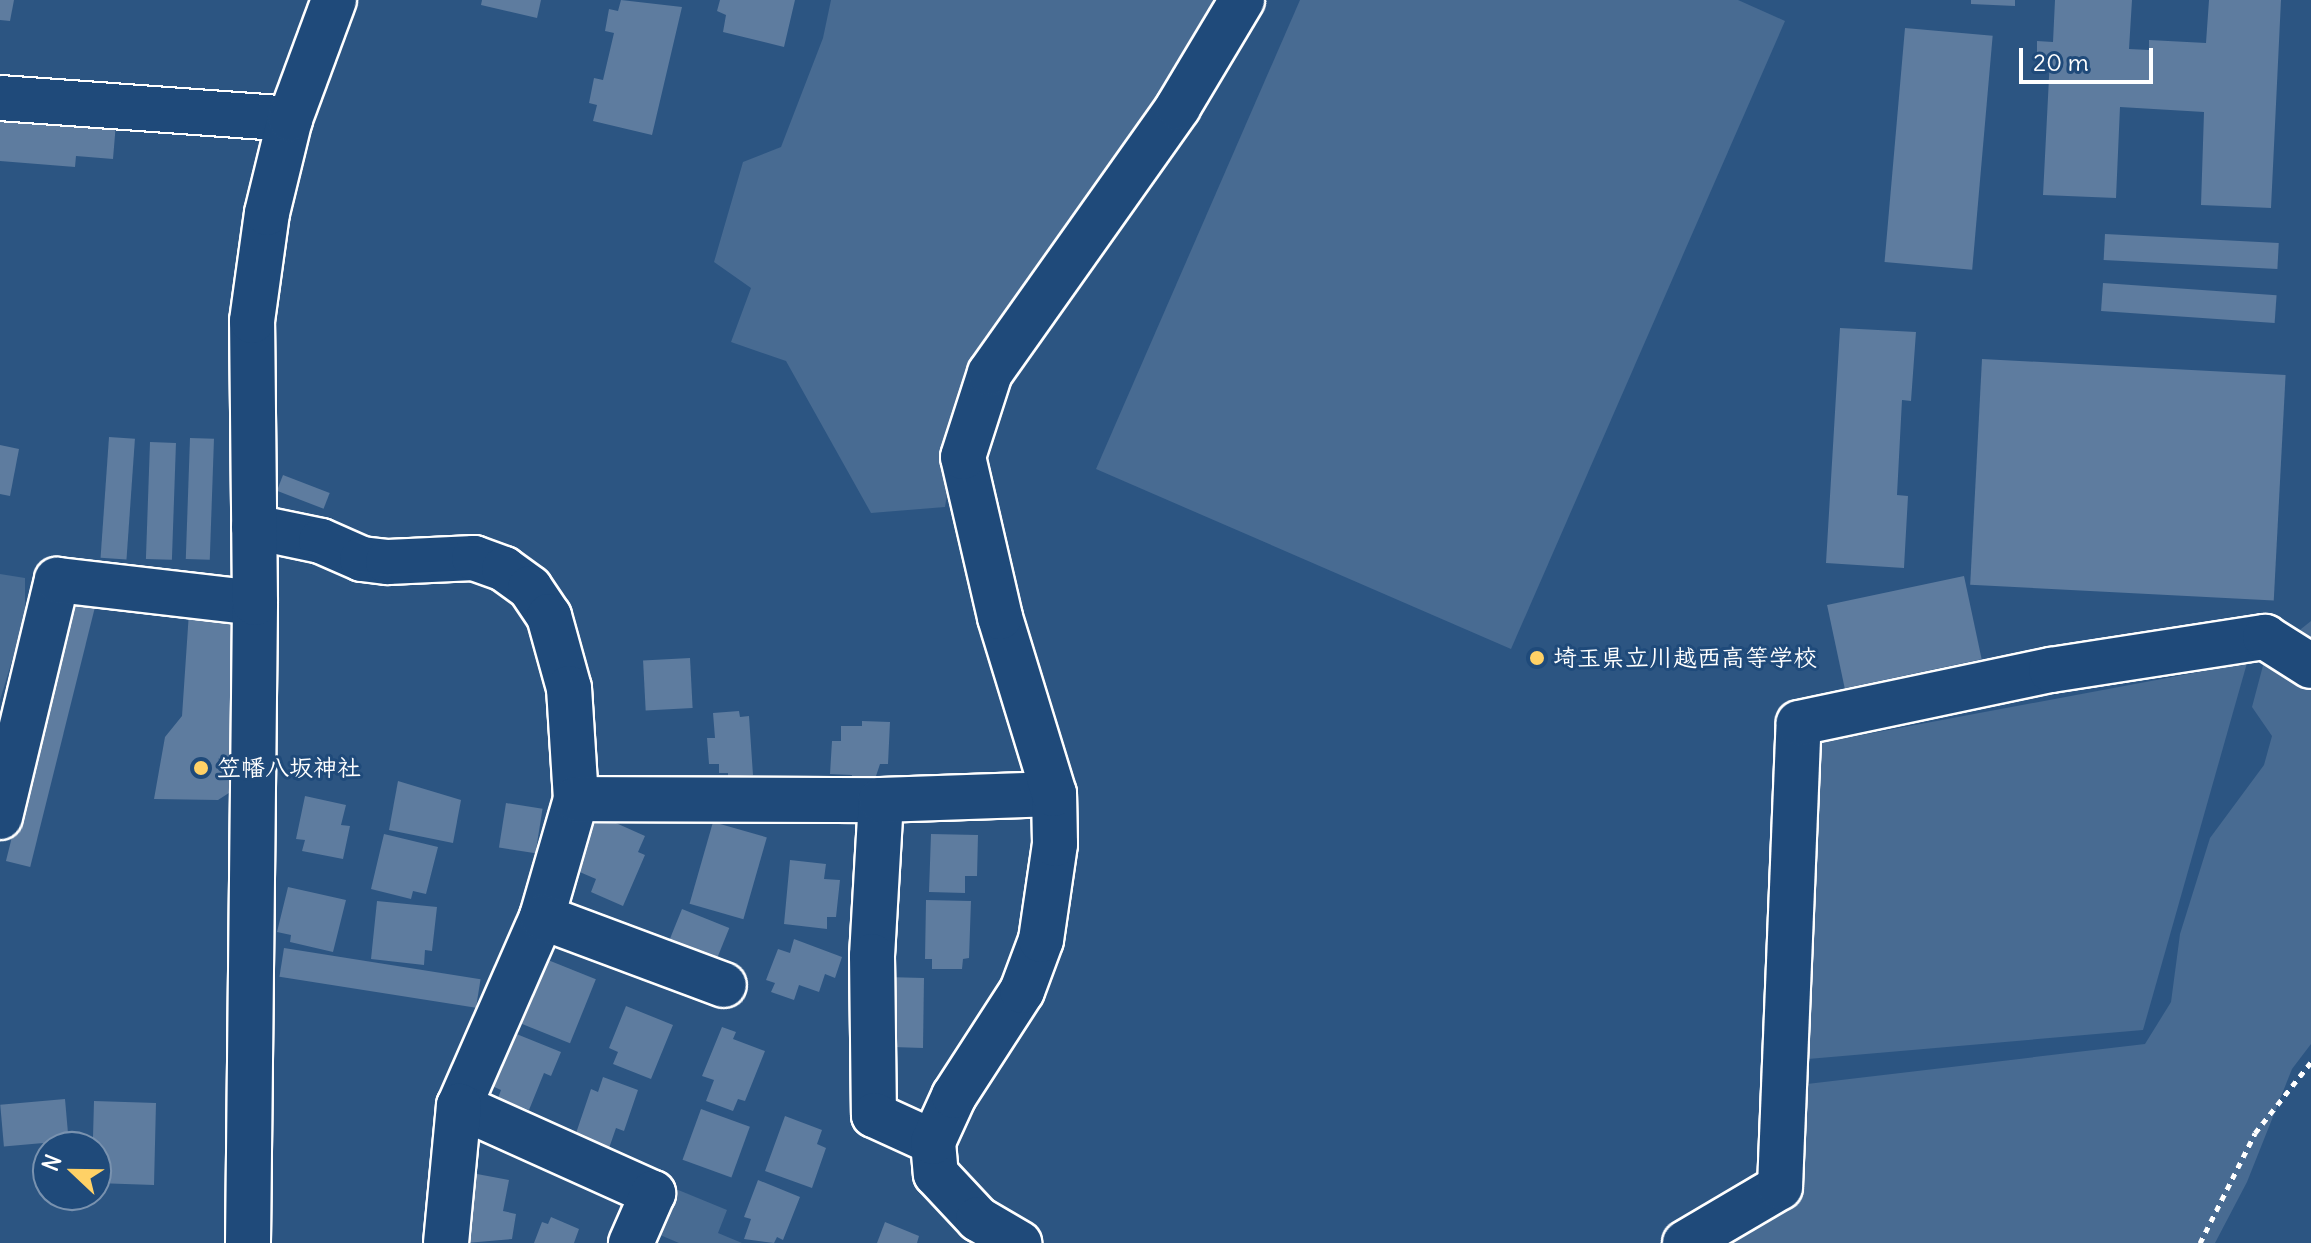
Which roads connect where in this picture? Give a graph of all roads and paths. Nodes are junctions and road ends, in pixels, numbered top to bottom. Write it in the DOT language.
graph roads {
  1 [pos="334,0"];
  2 [pos="1242,0"];
  3 [pos="0,98"];
  4 [pos="290,119"];
  5 [pos="254,527"];
  6 [pos="255,603"];
  7 [pos="2311,666"];
  8 [pos="1054,794"];
  9 [pos="576,799"];
  10 [pos="881,800"];
  11 [pos="0,817"];
  12 [pos="542,917"];
  13 [pos="724,985"];
  14 [pos="2311,1062"];
  15 [pos="459,1106"];
  16 [pos="933,1142"];
  17 [pos="973,1231"];
  18 [pos="248,1243"];
  19 [pos="446,1243"];
  20 [pos="631,1243"];
  21 [pos="1019,1243"];
  22 [pos="1685,1243"];
  23 [pos="2200,1243"];
  1 -- 4 [label="street"];
  2 -- 8 [label="street"];
  3 -- 4 [label="street"];
  4 -- 5 [label="street"];
  5 -- 6 [label="street"];
  5 -- 9 [label="street"];
  6 -- 11 [label="street"];
  6 -- 18 [label="street"];
  7 -- 22 [label="street"];
  8 -- 10 [label="street"];
  8 -- 16 [label="street"];
  9 -- 10 [label="street"];
  9 -- 12 [label="street"];
  10 -- 16 [label="street"];
  12 -- 13 [label="street"];
  12 -- 15 [label="street"];
  14 -- 23 [label="path"];
  15 -- 19 [label="street"];
  15 -- 20 [label="street"];
  16 -- 17 [label="street"];
  17 -- 21 [label="street"];
}
